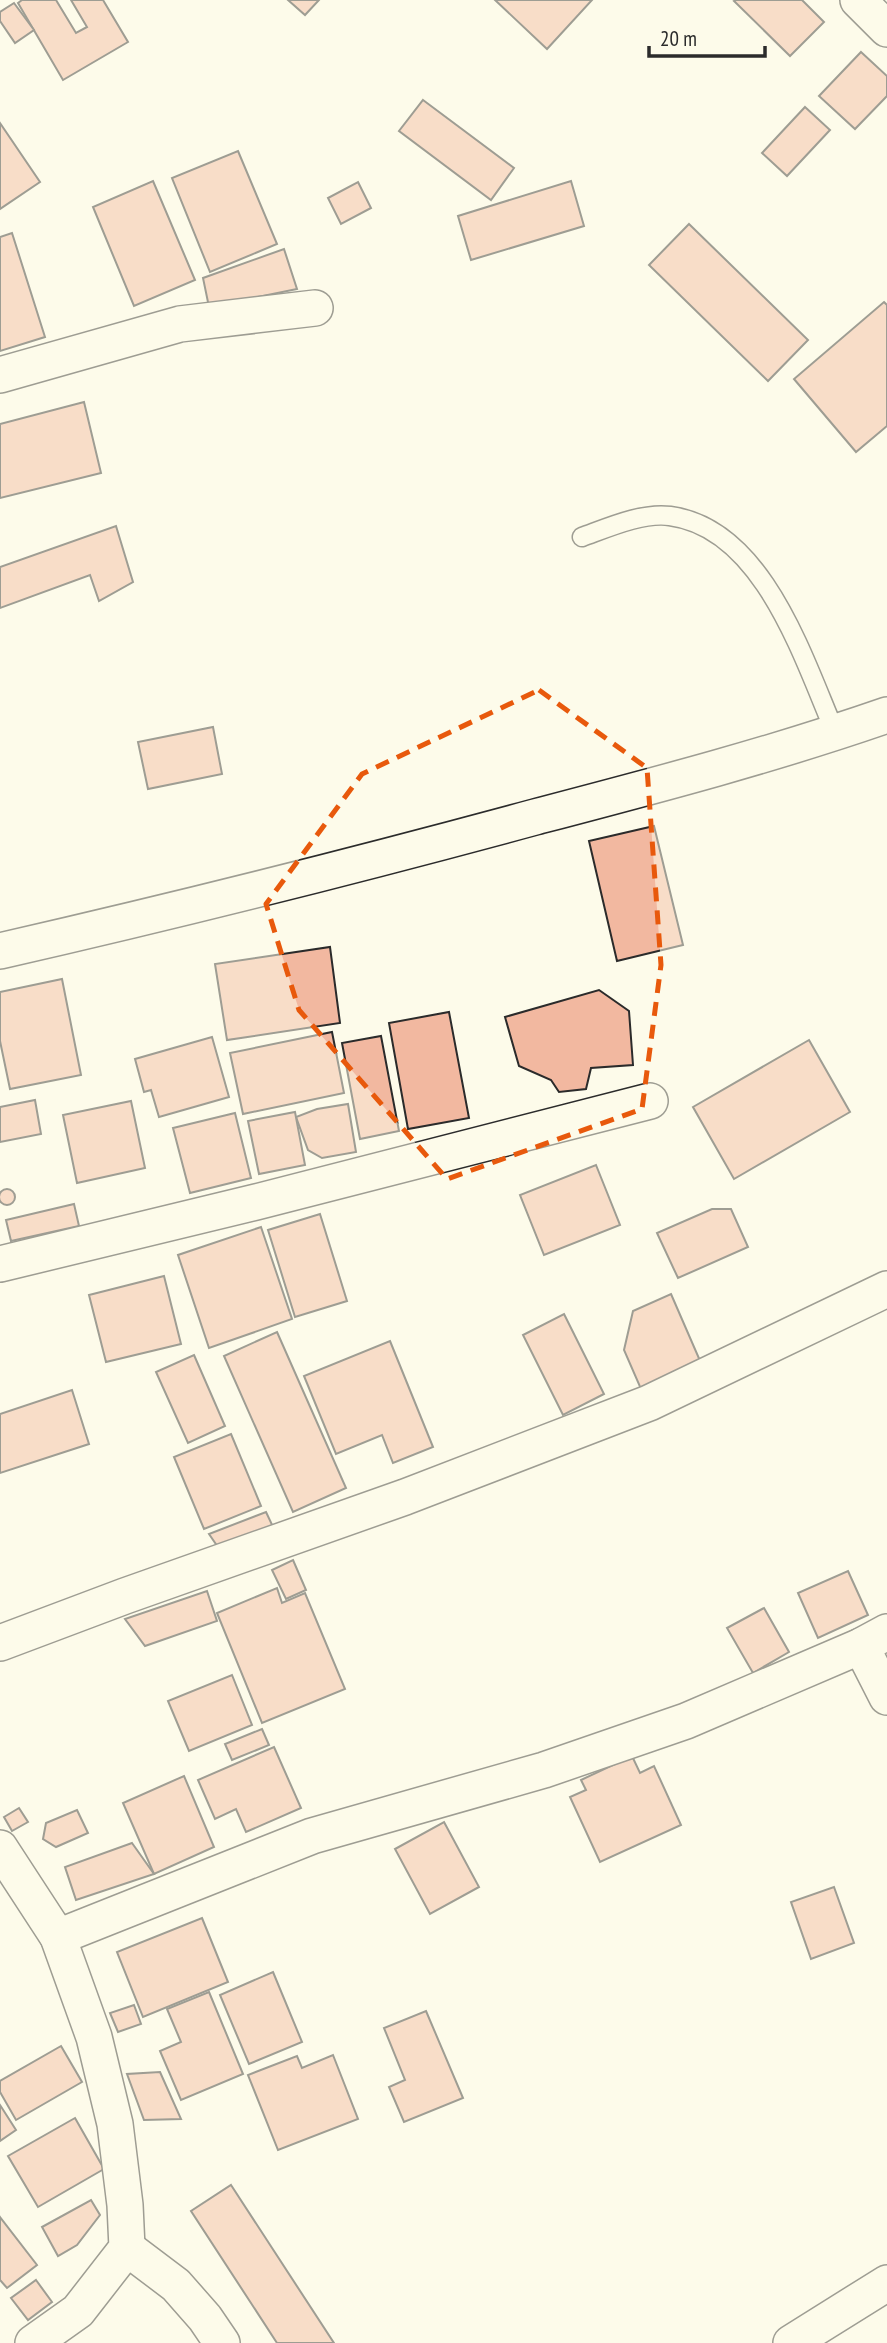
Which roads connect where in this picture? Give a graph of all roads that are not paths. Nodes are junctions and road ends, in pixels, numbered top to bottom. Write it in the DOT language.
graph roads {
  1 [pos="858,0"];
  2 [pos="887,29"];
  3 [pos="315,308"];
  4 [pos="0,374"];
  5 [pos="582,537"];
  6 [pos="887,715"];
  7 [pos="835,732"];
  8 [pos="0,951"];
  9 [pos="650,1101"];
  10 [pos="0,1264"];
  11 [pos="887,1289"];
  12 [pos="874,1639"];
  13 [pos="0,1643"];
  14 [pos="887,1697"];
  15 [pos="0,1848"];
  16 [pos="58,1937"];
  17 [pos="127,2248"];
  18 [pos="887,2283"];
  19 [pos="33,2343"];
  20 [pos="222,2343"];
  21 [pos="791,2343"];
  1 -- 2 [label="street"];
  3 -- 4 [label="street"];
  5 -- 7 [label="lane"];
  6 -- 7 [label="street"];
  7 -- 8 [label="street"];
  9 -- 10 [label="street"];
  11 -- 13 [label="street"];
  12 -- 14 [label="street"];
  12 -- 16 [label="street"];
  15 -- 16 [label="street"];
  16 -- 17 [label="street"];
  17 -- 19 [label="street"];
  17 -- 20 [label="street"];
  18 -- 21 [label="street"];
}
